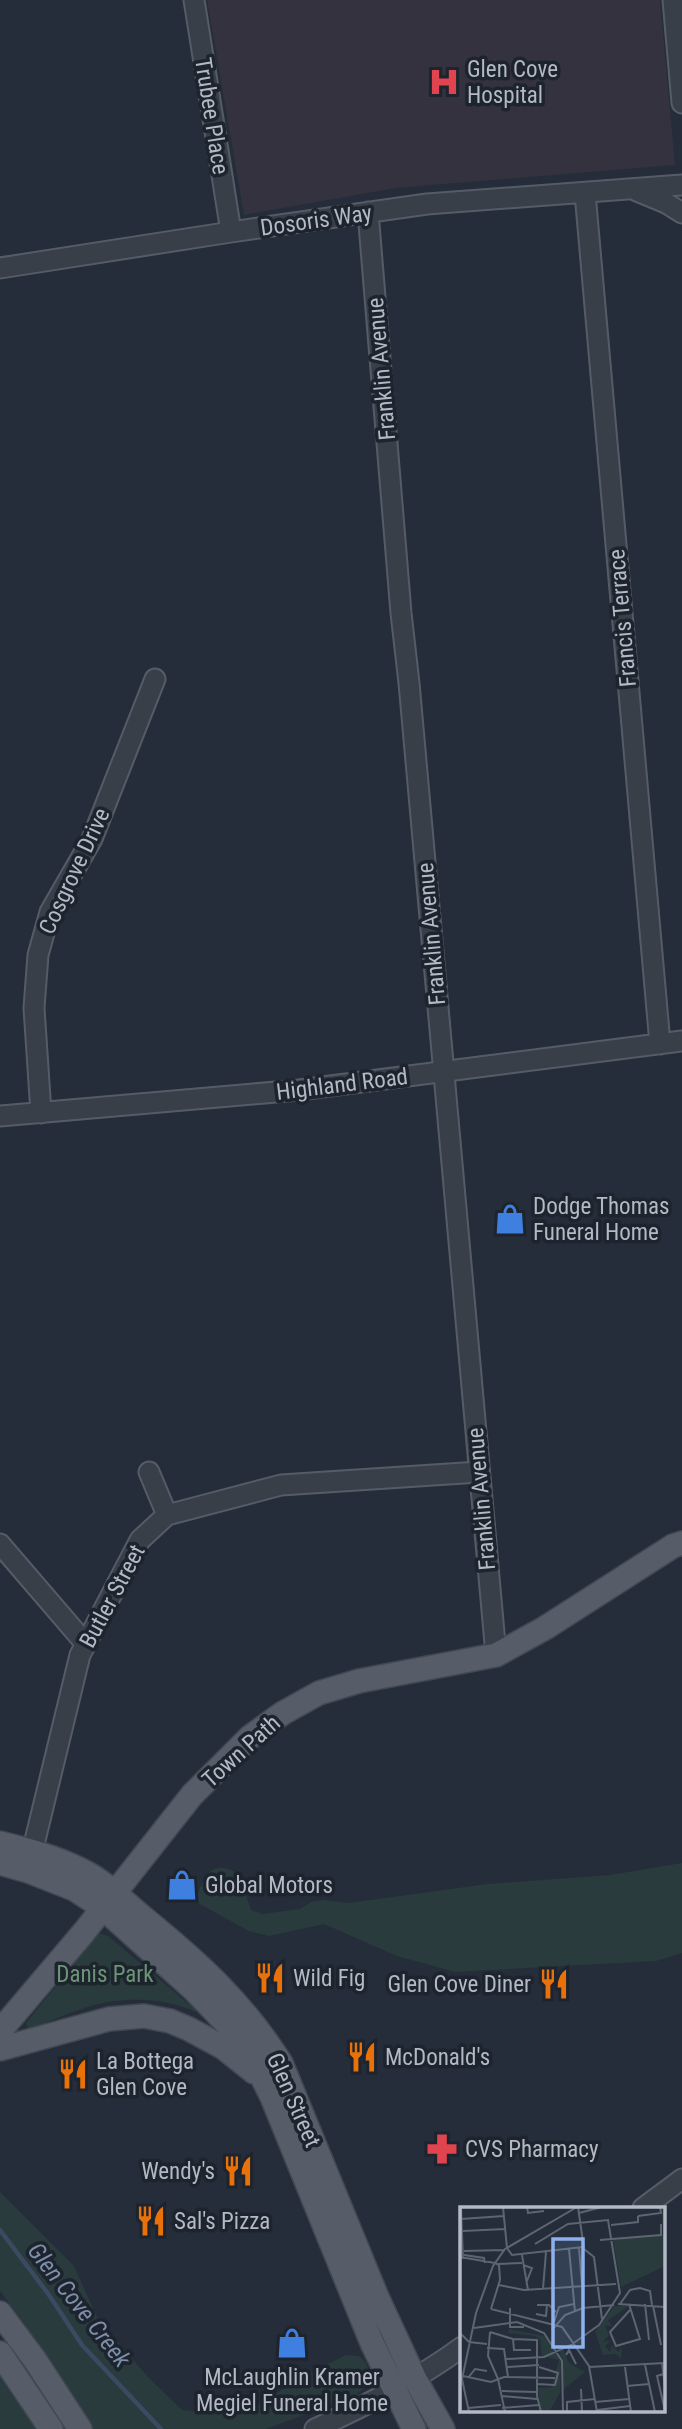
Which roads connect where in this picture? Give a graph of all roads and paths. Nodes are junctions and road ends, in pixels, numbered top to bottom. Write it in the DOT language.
graph roads {
  1 [pos="194,0"];
  2 [pos="673,0"];
  3 [pos="682,103"];
  4 [pos="682,185"];
  5 [pos="633,189"];
  6 [pos="585,193"];
  7 [pos="368,212"];
  8 [pos="682,213"];
  9 [pos="231,232"];
  10 [pos="0,268"];
  11 [pos="155,679"];
  12 [pos="682,1041"];
  13 [pos="660,1044"];
  14 [pos="443,1072"];
  15 [pos="41,1113"];
  16 [pos="0,1116"];
  17 [pos="149,1472"];
  18 [pos="479,1472"];
  19 [pos="167,1516"];
  20 [pos="682,1543"];
  21 [pos="0,1544"];
  22 [pos="85,1643"];
  23 [pos="496,1655"];
  24 [pos="0,1843"];
  25 [pos="30,1861"];
  26 [pos="0,1863"];
  27 [pos="109,1900"];
  28 [pos="253,2022"];
  29 [pos="229,2026"];
  30 [pos="189,2029"];
  31 [pos="0,2031"];
  32 [pos="0,2049"];
  33 [pos="262,2075"];
  34 [pos="303,2145"];
  35 [pos="682,2179"];
  36 [pos="644,2207"];
  37 [pos="0,2313"];
  38 [pos="460,2348"];
  39 [pos="0,2353"];
  40 [pos="415,2379"];
  41 [pos="395,2391"];
  42 [pos="51,2429"];
  43 [pos="80,2429"];
  44 [pos="315,2429"];
  45 [pos="414,2429"];
  46 [pos="443,2429"];
  1 -- 9 [label="street, Trubee Place"];
  2 -- 3 [label="street"];
  4 -- 5 [label="street, Dosoris Way"];
  5 -- 6 [label="street, Dosoris Way"];
  5 -- 8 [label="street, Dosoris Way"];
  6 -- 7 [label="street, Dosoris Way"];
  6 -- 13 [label="street, Francis Terrace"];
  7 -- 9 [label="street, Dosoris Way"];
  7 -- 14 [label="street, Franklin Avenue"];
  9 -- 10 [label="street, Dosoris Way"];
  11 -- 15 [label="street, Cosgrove Drive"];
  12 -- 13 [label="street, Highland Road"];
  13 -- 14 [label="street, Highland Road"];
  14 -- 15 [label="street, Highland Road"];
  14 -- 18 [label="street, Franklin Avenue"];
  15 -- 16 [label="street, Highland Road"];
  17 -- 19 [label="street"];
  18 -- 19 [label="street, Butler Street"];
  18 -- 23 [label="street, Franklin Avenue"];
  19 -- 22 [label="street, Butler Street"];
  20 -- 23 [label="main road, Town Path"];
  21 -- 22 [label="street"];
  22 -- 25 [label="street, Butler Street"];
  23 -- 27 [label="main road, Town Path"];
  24 -- 25 [label="main road, Glen Street"];
  25 -- 26 [label="main road, Glen Street"];
  25 -- 27 [label="main road, Glen Street"];
  27 -- 28 [label="main road, Glen Street"];
  27 -- 29 [label="main road, Glen Street"];
  27 -- 31 [label="main road, Town Path"];
  28 -- 29 [label="main road"];
  28 -- 34 [label="main road, Glen Street"];
  29 -- 30 [label="main road"];
  29 -- 33 [label="main road, Glen Street"];
  30 -- 32 [label="main road"];
  30 -- 33 [label="main road"];
  33 -- 34 [label="main road, Glen Street"];
  34 -- 40 [label="main road, Glen Street"];
  34 -- 41 [label="main road, Glen Street"];
  35 -- 36 [label="street"];
  37 -- 43 [label="main road"];
  38 -- 40 [label="street"];
  39 -- 42 [label="main road"];
  40 -- 41 [label="street"];
  40 -- 46 [label="main road, Glen Street"];
  41 -- 44 [label="street"];
  41 -- 45 [label="main road, Glen Street"];
}
